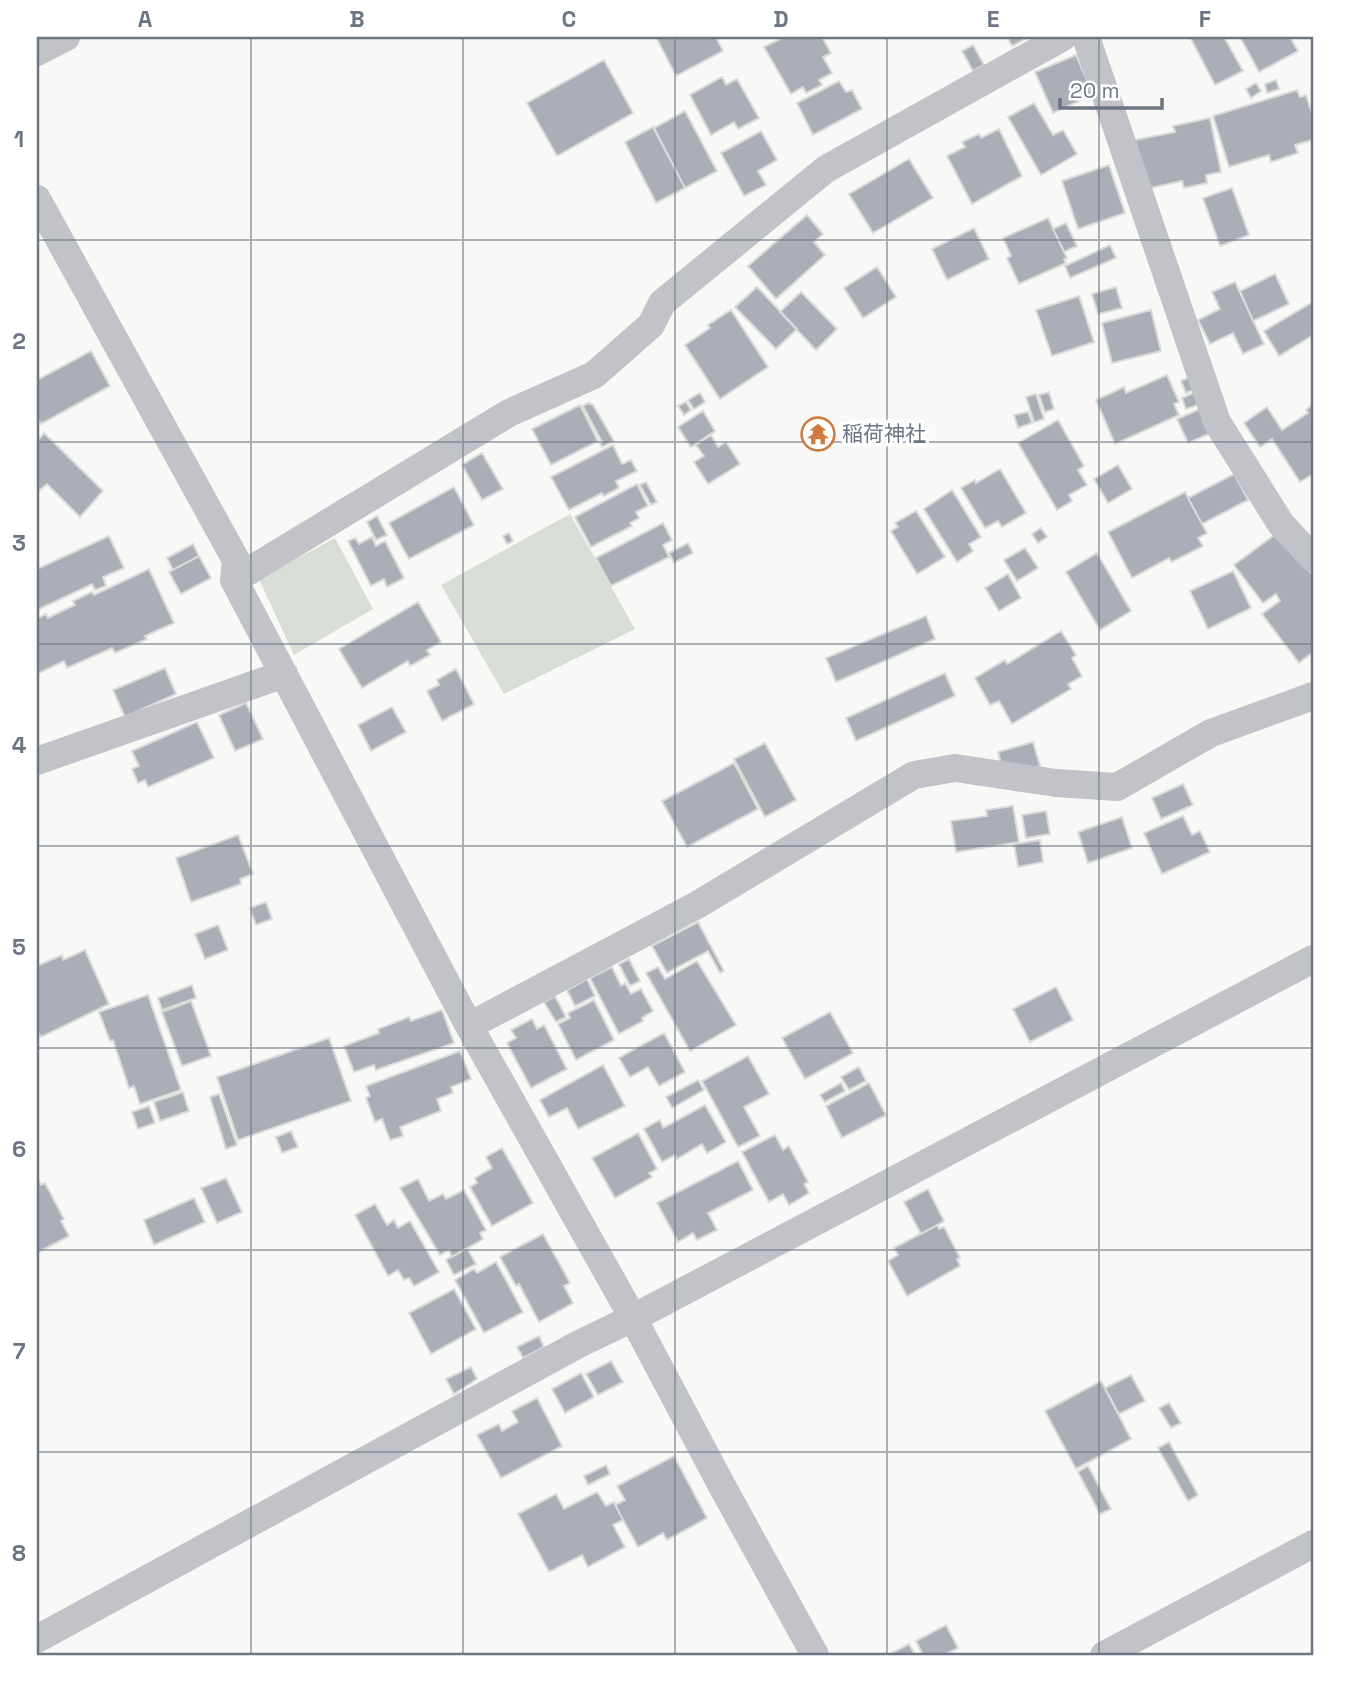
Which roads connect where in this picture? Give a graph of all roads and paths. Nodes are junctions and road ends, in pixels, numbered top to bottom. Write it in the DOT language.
graph roads {
  1 [pos="66,37"];
  2 [pos="1063,37"];
  3 [pos="1086,37"];
  4 [pos="37,52"];
  5 [pos="37,199"];
  6 [pos="1313,558"];
  7 [pos="234,580"];
  8 [pos="284,674"];
  9 [pos="1313,696"];
  10 [pos="37,761"];
  11 [pos="1313,959"];
  12 [pos="470,1026"];
  13 [pos="634,1318"];
  14 [pos="1313,1544"];
  15 [pos="37,1639"];
  16 [pos="815,1655"];
  17 [pos="1104,1655"];
  1 -- 4 [label="street"];
  2 -- 7 [label="street"];
  3 -- 6 [label="street"];
  5 -- 7 [label="street"];
  7 -- 8 [label="street"];
  8 -- 10 [label="street"];
  8 -- 12 [label="street"];
  9 -- 12 [label="street"];
  11 -- 13 [label="street"];
  12 -- 13 [label="street"];
  13 -- 15 [label="street"];
  13 -- 16 [label="street"];
  14 -- 17 [label="street"];
}
